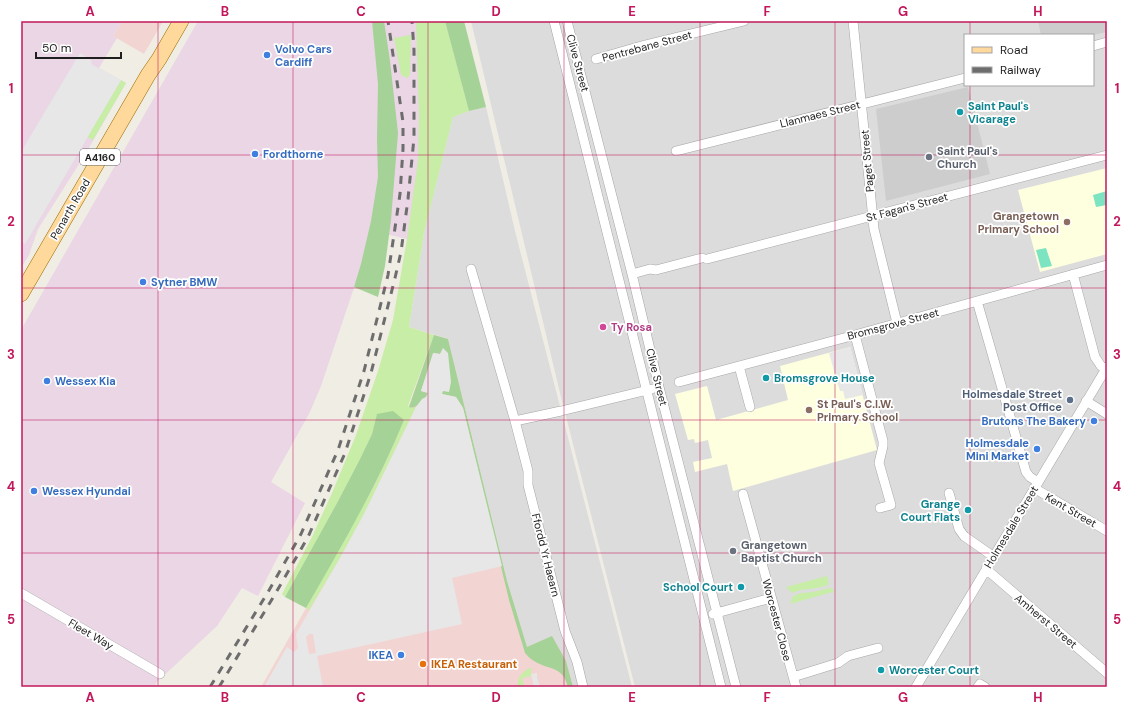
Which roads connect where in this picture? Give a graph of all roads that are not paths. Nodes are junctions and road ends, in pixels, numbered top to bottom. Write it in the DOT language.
graph roads {
  1 [pos="181,21"];
  2 [pos="554,21"];
  3 [pos="567,21"];
  4 [pos="744,21"];
  5 [pos="853,21"];
  6 [pos="1107,42"];
  7 [pos="1094,46"];
  8 [pos="596,59"];
  9 [pos="964,78"];
  10 [pos="862,104"];
  11 [pos="676,151"];
  12 [pos="1107,155"];
  13 [pos="872,216"];
  14 [pos="1107,265"];
  15 [pos="470,269"];
  16 [pos="632,274"];
  17 [pos="1073,274"];
  18 [pos="21,294"];
  19 [pos="977,301"];
  20 [pos="897,323"];
  21 [pos="855,335"];
  22 [pos="739,366"];
  23 [pos="1106,368"];
  24 [pos="679,382"];
  25 [pos="659,387"];
  26 [pos="647,390"];
  27 [pos="1086,401"];
  28 [pos="750,408"];
  29 [pos="1107,414"];
  30 [pos="515,421"];
  31 [pos="1036,486"];
  32 [pos="949,493"];
  33 [pos="743,494"];
  34 [pos="880,508"];
  35 [pos="1107,531"];
  36 [pos="994,557"];
  37 [pos="986,569"];
  38 [pos="21,593"];
  39 [pos="771,598"];
  40 [pos="717,613"];
  41 [pos="704,616"];
  42 [pos="878,648"];
  43 [pos="1107,673"];
  44 [pos="160,674"];
  45 [pos="793,676"];
  46 [pos="583,687"];
  47 [pos="721,687"];
  48 [pos="736,687"];
  49 [pos="796,687"];
  50 [pos="916,687"];
  51 [pos="978,687"];
  52 [pos="985,687"];
  1 -- 18 [label="main road, Penarth Road / A4160"];
  2 -- 26 [label="street, Clive Street"];
  3 -- 16 [label="street, Clive Street"];
  4 -- 8 [label="street, Pentrebane Street"];
  5 -- 10 [label="street, Paget Street"];
  6 -- 7 [label="street"];
  9 -- 10 [label="street, Llanmaes Street"];
  10 -- 11 [label="street, Llanmaes Street"];
  10 -- 13 [label="street, Paget Street"];
  12 -- 13 [label="street, St Fagan's Street"];
  13 -- 16 [label="street, St Fagan's Street"];
  13 -- 20 [label="street, Paget Street"];
  14 -- 17 [label="street, Bromsgrove Street"];
  15 -- 30 [label="street, Ffordd Yr Haearn"];
  16 -- 25 [label="street, Clive Street"];
  17 -- 19 [label="street, Bromsgrove Street"];
  17 -- 23 [label="street"];
  19 -- 20 [label="street, Bromsgrove Street"];
  19 -- 31 [label="street, Kent Street"];
  20 -- 21 [label="street, Bromsgrove Street"];
  21 -- 22 [label="street, Bromsgrove Street"];
  21 -- 34 [label="street"];
  22 -- 24 [label="street, Bromsgrove Street"];
  22 -- 28 [label="street"];
  23 -- 27 [label="street, Holmesdale Street"];
  25 -- 26 [label="street"];
  25 -- 40 [label="street, Clive Street"];
  26 -- 30 [label="street"];
  26 -- 41 [label="street, Clive Street"];
  27 -- 29 [label="street"];
  27 -- 31 [label="street, Holmesdale Street"];
  30 -- 46 [label="street, Ffordd Yr Haearn"];
  31 -- 35 [label="street, Kent Street"];
  31 -- 36 [label="street, Holmesdale Street"];
  32 -- 36 [label="street"];
  33 -- 39 [label="street, Worcester Close"];
  36 -- 37 [label="street, Holmesdale Street"];
  37 -- 43 [label="street, Amherst Street"];
  37 -- 50 [label="street, Holmesdale Street"];
  38 -- 44 [label="street, Fleet Way"];
  39 -- 40 [label="street"];
  39 -- 45 [label="street, Worcester Close"];
  40 -- 41 [label="street"];
  40 -- 48 [label="street, Clive Street"];
  41 -- 47 [label="street, Clive Street"];
  42 -- 45 [label="street, Worcester Close"];
  45 -- 49 [label="street, Worcester Close"];
  51 -- 52 [label="street"];
}
